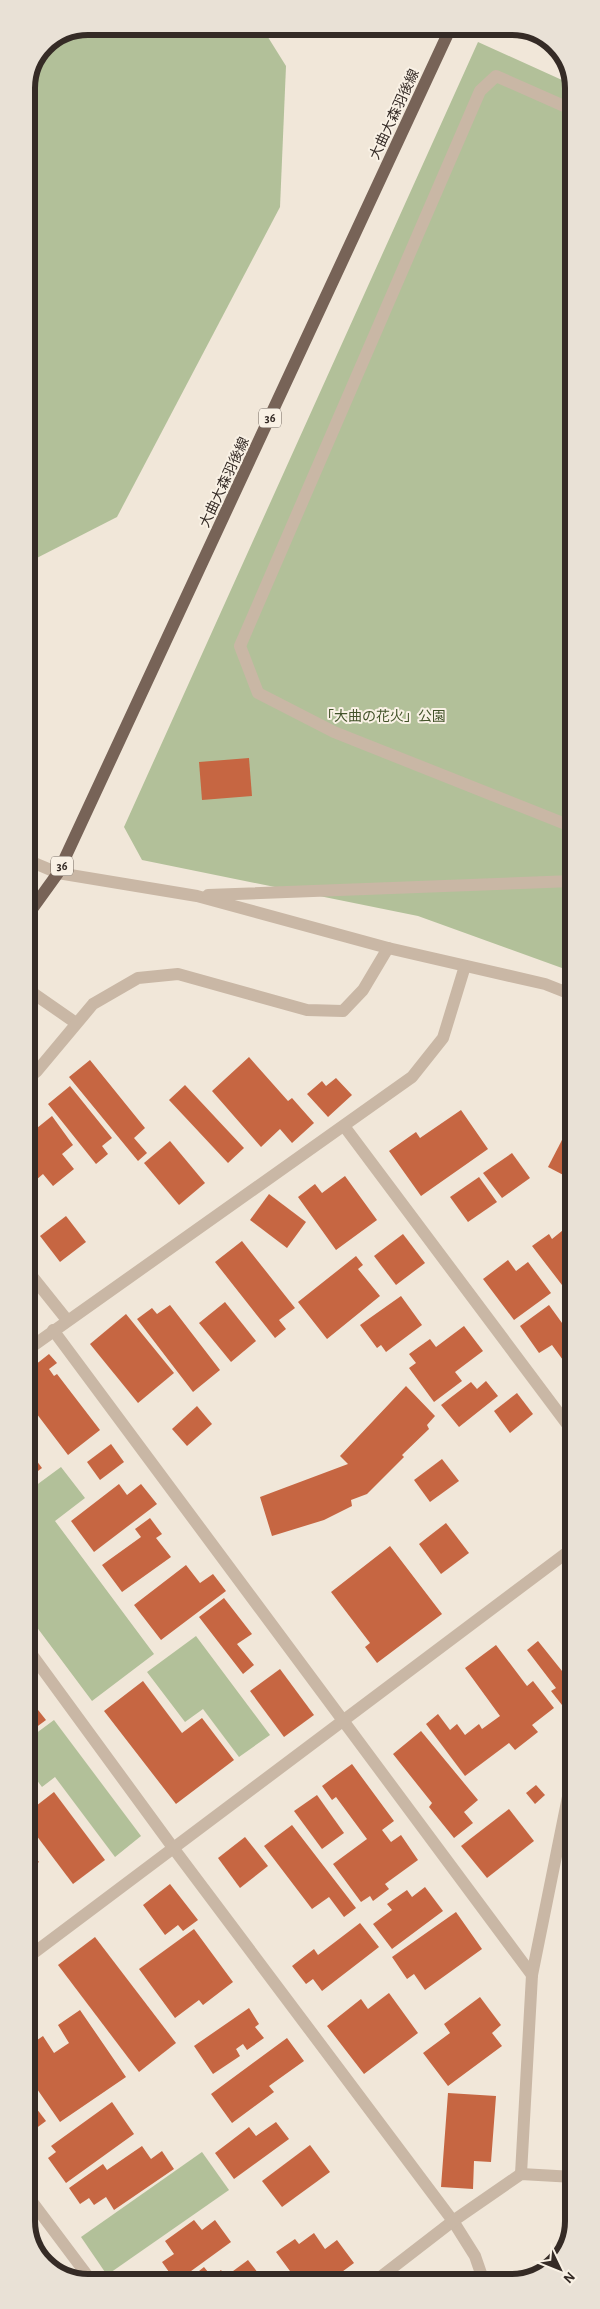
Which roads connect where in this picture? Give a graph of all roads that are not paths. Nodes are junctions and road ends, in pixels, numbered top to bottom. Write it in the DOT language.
graph roads {
  1 [pos="447,35"];
  2 [pos="565,106"];
  3 [pos="565,824"];
  4 [pos="35,863"];
  5 [pos="58,873"];
  6 [pos="565,881"];
  7 [pos="197,896"];
  8 [pos="35,905"];
  9 [pos="388,948"];
  10 [pos="465,966"];
  11 [pos="565,991"];
  12 [pos="35,995"];
  13 [pos="76,1023"];
  14 [pos="35,1072"];
  15 [pos="344,1126"];
  16 [pos="35,1280"];
  17 [pos="67,1320"];
  18 [pos="53,1330"];
  19 [pos="35,1344"];
  20 [pos="565,1421"];
  21 [pos="565,1554"];
  22 [pos="35,1659"];
  23 [pos="344,1722"];
  24 [pos="565,1812"];
  25 [pos="174,1849"];
  26 [pos="35,1952"];
  27 [pos="532,1975"];
  28 [pos="521,2174"];
  29 [pos="565,2176"];
  30 [pos="35,2206"];
  31 [pos="453,2221"];
  32 [pos="86,2274"];
  33 [pos="384,2274"];
  34 [pos="482,2274"];
  1 -- 5 [label="main road, 大曲大森羽後線 / 36"];
  2 -- 3 [label="street"];
  4 -- 5 [label="street"];
  5 -- 7 [label="street"];
  5 -- 8 [label="main road, 大曲大森羽後線 / 36"];
  6 -- 7 [label="street"];
  7 -- 9 [label="street"];
  9 -- 10 [label="street"];
  9 -- 13 [label="street"];
  10 -- 11 [label="street"];
  10 -- 15 [label="street"];
  12 -- 13 [label="street"];
  13 -- 14 [label="street"];
  15 -- 17 [label="street"];
  15 -- 20 [label="street"];
  16 -- 17 [label="street"];
  17 -- 18 [label="street"];
  18 -- 19 [label="street"];
  18 -- 23 [label="street"];
  21 -- 23 [label="street"];
  22 -- 25 [label="street"];
  23 -- 25 [label="street"];
  23 -- 27 [label="street"];
  24 -- 27 [label="street"];
  25 -- 26 [label="street"];
  25 -- 31 [label="street"];
  27 -- 28 [label="street"];
  28 -- 29 [label="street"];
  28 -- 31 [label="street"];
  30 -- 32 [label="street"];
  31 -- 33 [label="street"];
  31 -- 34 [label="street"];
}
